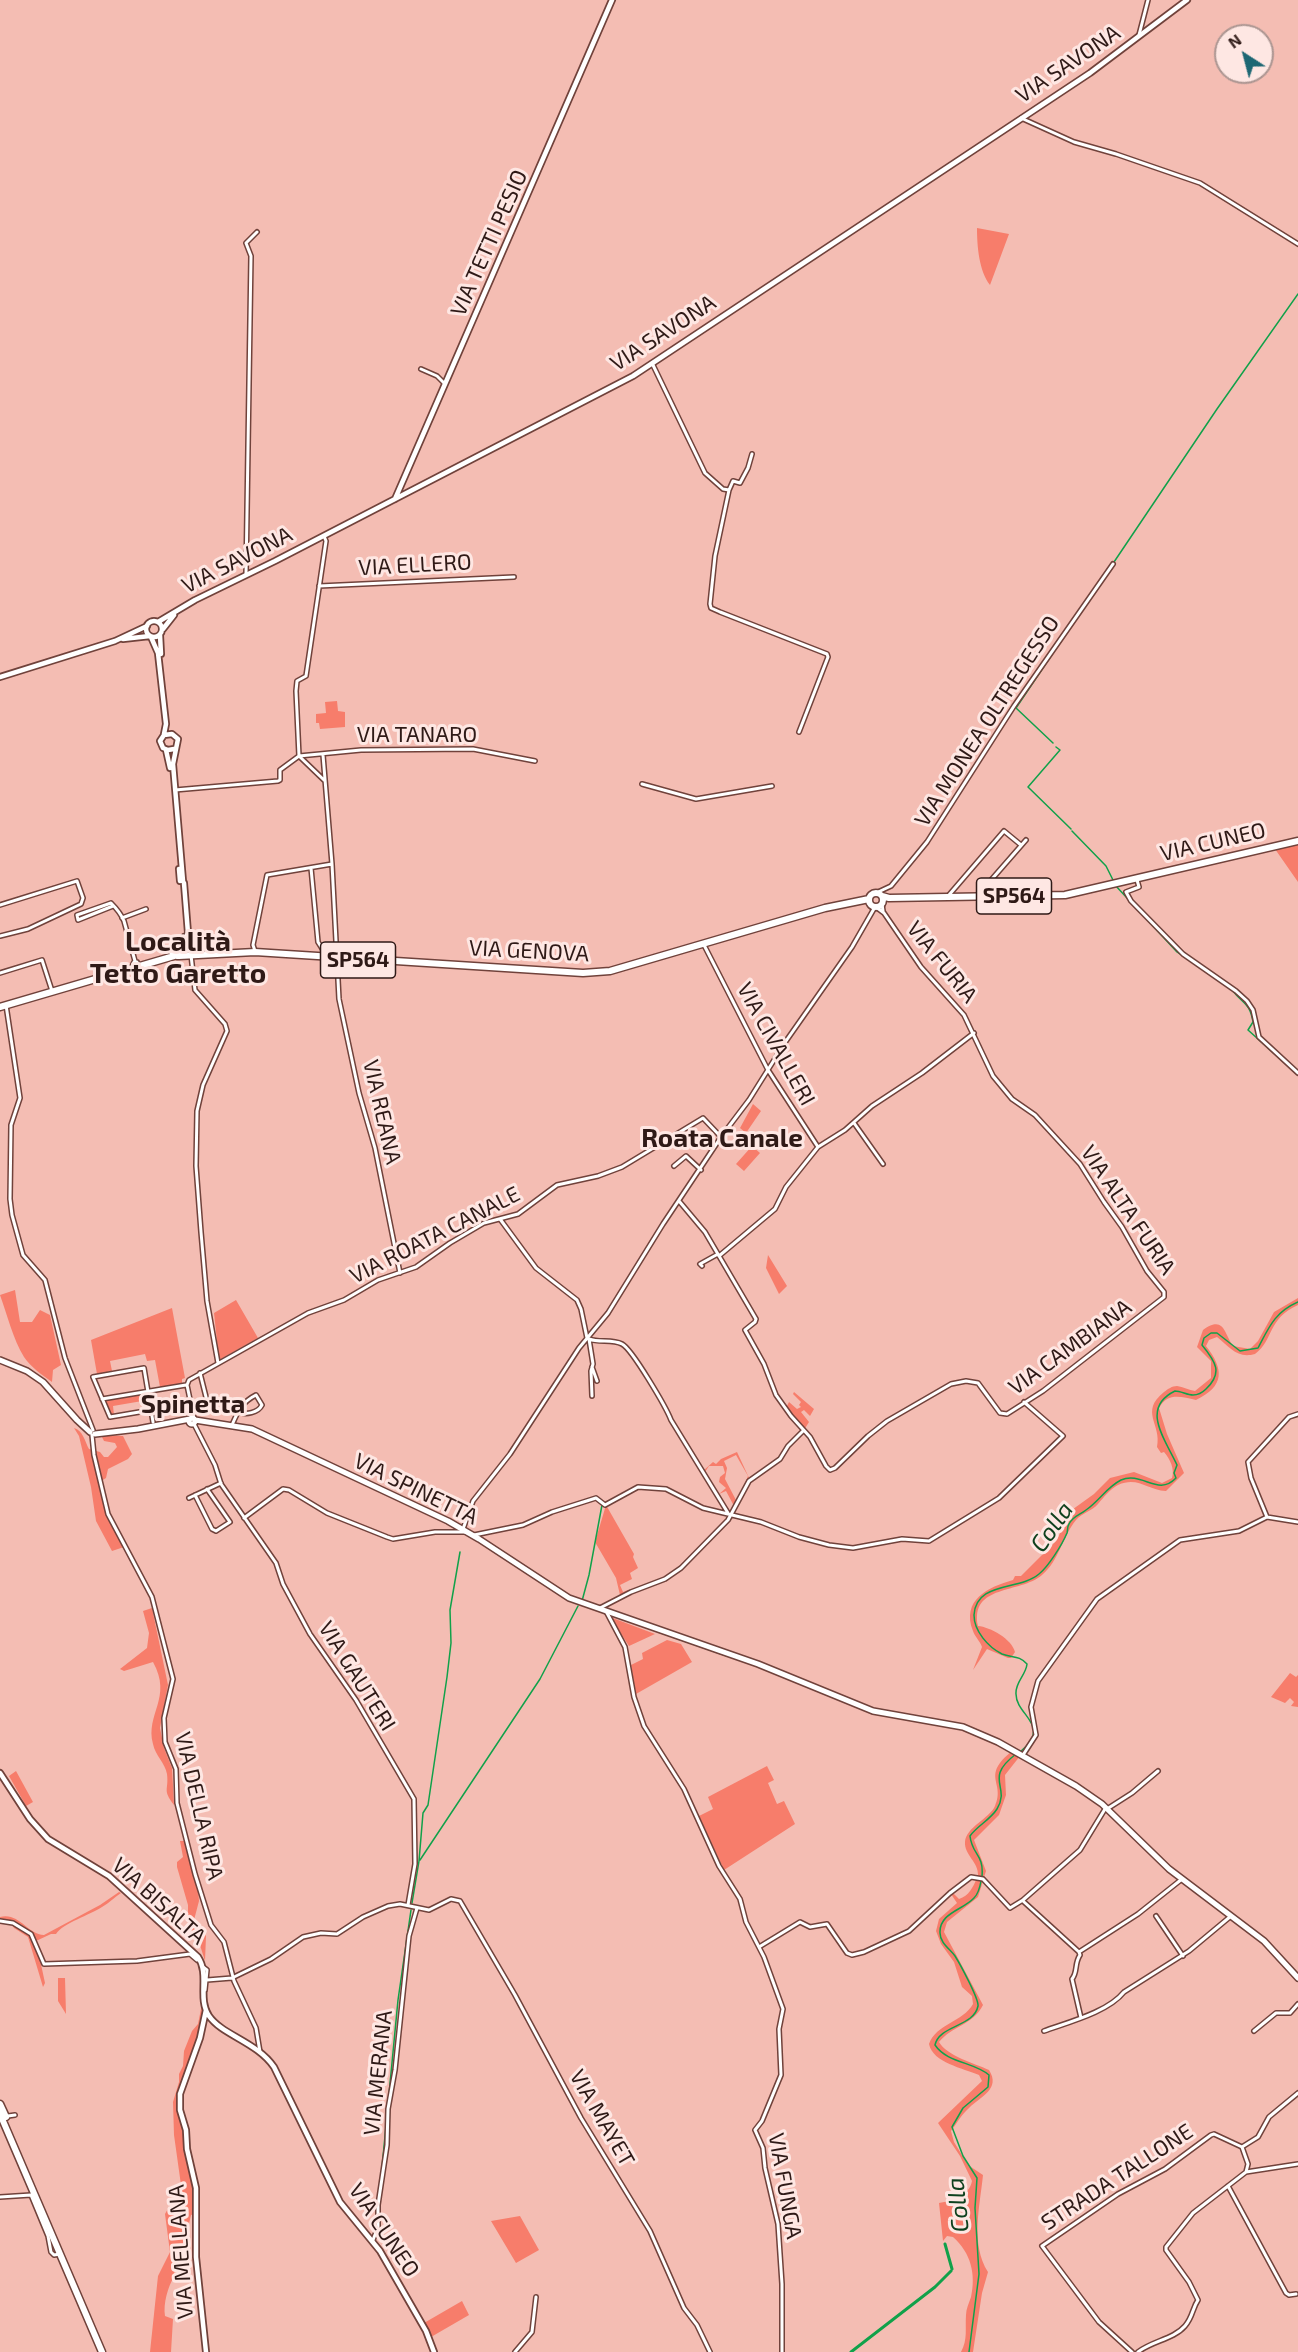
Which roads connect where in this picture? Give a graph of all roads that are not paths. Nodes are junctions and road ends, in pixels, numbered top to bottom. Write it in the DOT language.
graph roads {
  1 [pos="612,0"];
  2 [pos="1148,0"];
  3 [pos="1187,0"];
  4 [pos="1140,37"];
  5 [pos="1021,118"];
  6 [pos="257,232"];
  7 [pos="1298,244"];
  8 [pos="652,363"];
  9 [pos="422,369"];
  10 [pos="445,384"];
  11 [pos="752,454"];
  12 [pos="729,490"];
  13 [pos="395,499"];
  14 [pos="324,536"];
  15 [pos="1113,564"];
  16 [pos="246,575"];
  17 [pos="514,577"];
  18 [pos="319,586"];
  19 [pos="178,610"];
  20 [pos="158,622"];
  21 [pos="147,626"];
  22 [pos="162,632"];
  23 [pos="150,636"];
  24 [pos="115,641"];
  25 [pos="0,677"];
  26 [pos="799,732"];
  27 [pos="172,734"];
  28 [pos="164,735"];
  29 [pos="174,749"];
  30 [pos="166,750"];
  31 [pos="322,755"];
  32 [pos="299,756"];
  33 [pos="535,761"];
  34 [pos="325,782"];
  35 [pos="642,784"];
  36 [pos="772,786"];
  37 [pos="175,790"];
  38 [pos="1026,840"];
  39 [pos="1298,841"];
  40 [pos="1021,845"];
  41 [pos="332,864"];
  42 [pos="311,868"];
  43 [pos="1137,878"];
  44 [pos="182,882"];
  45 [pos="949,897"];
  46 [pos="978,897"];
  47 [pos="878,900"];
  48 [pos="0,905"];
  49 [pos="113,906"];
  50 [pos="146,909"];
  51 [pos="122,918"];
  52 [pos="0,936"];
  53 [pos="703,944"];
  54 [pos="253,949"];
  55 [pos="337,950"];
  56 [pos="177,951"];
  57 [pos="191,955"];
  58 [pos="337,958"];
  59 [pos="135,965"];
  60 [pos="0,973"];
  61 [pos="52,992"];
  62 [pos="2,1006"];
  63 [pos="974,1033"];
  64 [pos="768,1070"];
  65 [pos="1298,1072"];
  66 [pos="854,1123"];
  67 [pos="721,1137"];
  68 [pos="818,1147"];
  69 [pos="883,1164"];
  70 [pos="674,1166"];
  71 [pos="701,1170"];
  72 [pos="679,1202"];
  73 [pos="500,1219"];
  74 [pos="718,1255"];
  75 [pos="702,1266"];
  76 [pos="400,1273"];
  77 [pos="1166,1295"];
  78 [pos="589,1340"];
  79 [pos="0,1360"];
  80 [pos="218,1363"];
  81 [pos="592,1367"];
  82 [pos="200,1373"];
  83 [pos="597,1381"];
  84 [pos="187,1385"];
  85 [pos="148,1391"];
  86 [pos="592,1396"];
  87 [pos="102,1399"];
  88 [pos="1024,1402"];
  89 [pos="208,1405"];
  90 [pos="151,1410"];
  91 [pos="238,1412"];
  92 [pos="1298,1414"];
  93 [pos="193,1421"];
  94 [pos="153,1422"];
  95 [pos="232,1425"];
  96 [pos="803,1431"];
  97 [pos="93,1432"];
  98 [pos="221,1483"];
  99 [pos="207,1489"];
  100 [pos="195,1495"];
  101 [pos="189,1498"];
  102 [pos="730,1514"];
  103 [pos="1267,1517"];
  104 [pos="244,1518"];
  105 [pos="1298,1522"];
  106 [pos="468,1532"];
  107 [pos="600,1609"];
  108 [pos="606,1611"];
  109 [pos="1022,1755"];
  110 [pos="1158,1771"];
  111 [pos="0,1773"];
  112 [pos="1107,1808"];
  113 [pos="1182,1879"];
  114 [pos="1023,1900"];
  115 [pos="408,1905"];
  116 [pos="417,1908"];
  117 [pos="1156,1916"];
  118 [pos="1231,1916"];
  119 [pos="0,1921"];
  120 [pos="182,1942"];
  121 [pos="759,1947"];
  122 [pos="1079,1952"];
  123 [pos="190,1954"];
  124 [pos="1183,1956"];
  125 [pos="202,1964"];
  126 [pos="233,1977"];
  127 [pos="1298,1978"];
  128 [pos="207,1980"];
  129 [pos="204,1991"];
  130 [pos="1298,2004"];
  131 [pos="206,2010"];
  132 [pos="1081,2019"];
  133 [pos="1044,2031"];
  134 [pos="1254,2031"];
  135 [pos="260,2052"];
  136 [pos="1298,2094"];
  137 [pos="0,2098"];
  138 [pos="0,2104"];
  139 [pos="0,2114"];
  140 [pos="15,2115"];
  141 [pos="0,2123"];
  142 [pos="1242,2147"];
  143 [pos="19,2158"];
  144 [pos="1298,2164"];
  145 [pos="1246,2172"];
  146 [pos="1228,2185"];
  147 [pos="0,2197"];
  148 [pos="372,2241"];
  149 [pos="60,2254"];
  150 [pos="1297,2294"];
  151 [pos="536,2297"];
  152 [pos="102,2352"];
  153 [pos="206,2352"];
  154 [pos="434,2352"];
  155 [pos="515,2352"];
  156 [pos="710,2352"];
  157 [pos="782,2352"];
  158 [pos="1132,2352"];
  159 [pos="1138,2352"];
  1 -- 10 [label="street, VIA TETTI PESIO"];
  2 -- 4 [label="street, VIA SAVONA"];
  3 -- 4 [label="street, VIA SAVONA"];
  4 -- 5 [label="street, VIA SAVONA"];
  5 -- 7 [label="street"];
  5 -- 8 [label="street, VIA SAVONA"];
  6 -- 16 [label="street"];
  8 -- 12 [label="street"];
  8 -- 13 [label="street, VIA SAVONA"];
  9 -- 10 [label="street"];
  10 -- 13 [label="street, VIA TETTI PESIO"];
  11 -- 12 [label="street"];
  12 -- 26 [label="street"];
  13 -- 14 [label="street, VIA SAVONA"];
  14 -- 16 [label="street, VIA SAVONA"];
  14 -- 18 [label="street"];
  15 -- 47 [label="street, VIA MONEA OLTREGESSO"];
  16 -- 19 [label="street, VIA SAVONA"];
  17 -- 18 [label="street, VIA ELLERO"];
  18 -- 32 [label="street"];
  19 -- 20 [label="street, VIA SAVONA"];
  19 -- 22 [label="street, VIA SAVONA"];
  20 -- 21 [label="street"];
  20 -- 22 [label="street"];
  21 -- 23 [label="street"];
  21 -- 24 [label="street"];
  22 -- 23 [label="street"];
  22 -- 27 [label="street"];
  23 -- 24 [label="street"];
  23 -- 28 [label="street"];
  24 -- 25 [label="street"];
  27 -- 28 [label="street"];
  27 -- 29 [label="street"];
  28 -- 30 [label="street"];
  29 -- 30 [label="street"];
  29 -- 37 [label="street"];
  30 -- 44 [label="street"];
  31 -- 32 [label="street, VIA TANARO"];
  31 -- 33 [label="street, VIA TANARO"];
  31 -- 34 [label="street, VIA REANA"];
  32 -- 34 [label="street"];
  32 -- 37 [label="street"];
  34 -- 41 [label="street, VIA REANA"];
  35 -- 36 [label="street"];
  37 -- 44 [label="street"];
  38 -- 40 [label="street"];
  39 -- 43 [label="main road, VIA CUNEO / SP564"];
  40 -- 45 [label="street"];
  40 -- 46 [label="street"];
  41 -- 42 [label="street"];
  41 -- 55 [label="street, VIA REANA"];
  42 -- 54 [label="street"];
  42 -- 55 [label="street"];
  43 -- 46 [label="main road, SP564"];
  43 -- 65 [label="street"];
  44 -- 56 [label="street"];
  45 -- 46 [label="main road, SP564"];
  45 -- 47 [label="main road, SP564"];
  47 -- 53 [label="main road, VIA GENOVA / SP564"];
  47 -- 63 [label="street, VIA FURIA"];
  47 -- 64 [label="street"];
  48 -- 52 [label="street"];
  49 -- 49 [label="street"];
  49 -- 51 [label="street"];
  50 -- 51 [label="street"];
  51 -- 59 [label="street"];
  53 -- 58 [label="main road, VIA GENOVA / SP564"];
  53 -- 64 [label="street, VIA CIVALLERI"];
  54 -- 57 [label="main road, VIA GENOVA / SP564"];
  54 -- 58 [label="main road, VIA GENOVA / SP564"];
  55 -- 58 [label="street, VIA REANA"];
  56 -- 57 [label="main road, VIA GENOVA / SP564"];
  56 -- 59 [label="main road"];
  57 -- 80 [label="street"];
  58 -- 76 [label="street, VIA REANA"];
  59 -- 61 [label="main road"];
  60 -- 61 [label="street"];
  61 -- 62 [label="main road"];
  62 -- 97 [label="street, VIA DELLA RIPA"];
  63 -- 66 [label="street"];
  63 -- 77 [label="street, VIA ALTA FURIA"];
  64 -- 67 [label="street"];
  64 -- 68 [label="street, VIA CIVALLERI"];
  66 -- 68 [label="street"];
  66 -- 69 [label="street"];
  67 -- 71 [label="street"];
  67 -- 73 [label="street, VIA ROATA CANALE"];
  68 -- 74 [label="street"];
  70 -- 71 [label="street"];
  71 -- 72 [label="street"];
  72 -- 74 [label="street"];
  72 -- 78 [label="street"];
  73 -- 76 [label="street, VIA ROATA CANALE"];
  73 -- 78 [label="street"];
  74 -- 75 [label="street"];
  74 -- 96 [label="street"];
  76 -- 80 [label="street, VIA ROATA CANALE"];
  77 -- 88 [label="street, VIA CAMBIANA"];
  78 -- 81 [label="street"];
  78 -- 102 [label="street"];
  78 -- 106 [label="street"];
  79 -- 97 [label="main road"];
  80 -- 82 [label="street, VIA ROATA CANALE"];
  81 -- 83 [label="street"];
  81 -- 86 [label="street"];
  82 -- 84 [label="street, VIA ROATA CANALE"];
  82 -- 89 [label="street"];
  84 -- 85 [label="street"];
  84 -- 93 [label="street"];
  85 -- 87 [label="street"];
  85 -- 87 [label="street"];
  85 -- 90 [label="street"];
  87 -- 90 [label="street"];
  88 -- 96 [label="street, VIA CAMBIANA"];
  88 -- 102 [label="street"];
  90 -- 94 [label="street"];
  91 -- 91 [label="street"];
  91 -- 95 [label="street"];
  92 -- 103 [label="street"];
  93 -- 95 [label="main road, VIA SPINETTA"];
  93 -- 97 [label="main road, VIA SPINETTA"];
  93 -- 98 [label="street, VIA GAUTERI"];
  95 -- 106 [label="main road, VIA SPINETTA"];
  96 -- 102 [label="street"];
  97 -- 126 [label="street, VIA DELLA RIPA"];
  98 -- 99 [label="street"];
  98 -- 104 [label="street, VIA GAUTERI"];
  99 -- 100 [label="street"];
  99 -- 100 [label="street"];
  100 -- 101 [label="street"];
  102 -- 106 [label="street"];
  102 -- 107 [label="street"];
  103 -- 105 [label="street"];
  103 -- 109 [label="street"];
  104 -- 106 [label="street"];
  104 -- 115 [label="street, VIA GAUTERI"];
  106 -- 107 [label="main road, VIA SPINETTA"];
  107 -- 108 [label="main road, VIA SPINETTA"];
  108 -- 109 [label="main road, VIA SPINETTA"];
  108 -- 121 [label="street, VIA FUNGA"];
  109 -- 112 [label="main road"];
  110 -- 112 [label="street"];
  111 -- 120 [label="street, VIA BISALTA"];
  112 -- 113 [label="main road"];
  112 -- 114 [label="street"];
  113 -- 118 [label="main road"];
  113 -- 122 [label="street"];
  114 -- 121 [label="street"];
  114 -- 122 [label="street"];
  115 -- 116 [label="street"];
  115 -- 126 [label="street"];
  116 -- 148 [label="street, VIA MERANA"];
  116 -- 156 [label="street, VIA MAYET"];
  117 -- 124 [label="street"];
  118 -- 124 [label="street"];
  118 -- 127 [label="main road"];
  119 -- 123 [label="street"];
  120 -- 123 [label="street"];
  120 -- 125 [label="street, VIA BISALTA"];
  121 -- 157 [label="street, VIA FUNGA"];
  122 -- 132 [label="street"];
  123 -- 125 [label="street"];
  124 -- 132 [label="street"];
  125 -- 128 [label="street"];
  125 -- 129 [label="street, VIA BISALTA"];
  126 -- 128 [label="street"];
  126 -- 135 [label="street, VIA DELLA RIPA"];
  128 -- 129 [label="street"];
  129 -- 131 [label="street, VIA BISALTA"];
  130 -- 134 [label="street"];
  131 -- 135 [label="street"];
  131 -- 153 [label="street, VIA MELLANA"];
  132 -- 133 [label="street"];
  135 -- 148 [label="street, VIA CUNEO"];
  136 -- 142 [label="street"];
  137 -- 140 [label="street"];
  138 -- 143 [label="main road"];
  139 -- 143 [label="main road"];
  141 -- 143 [label="main road"];
  142 -- 145 [label="street"];
  142 -- 158 [label="street, STRADA TALLONE"];
  143 -- 149 [label="main road"];
  144 -- 145 [label="street"];
  145 -- 146 [label="street"];
  146 -- 150 [label="street"];
  146 -- 159 [label="street"];
  147 -- 149 [label="street"];
  148 -- 154 [label="street, VIA CUNEO"];
  149 -- 152 [label="main road"];
  151 -- 155 [label="street"];
}
